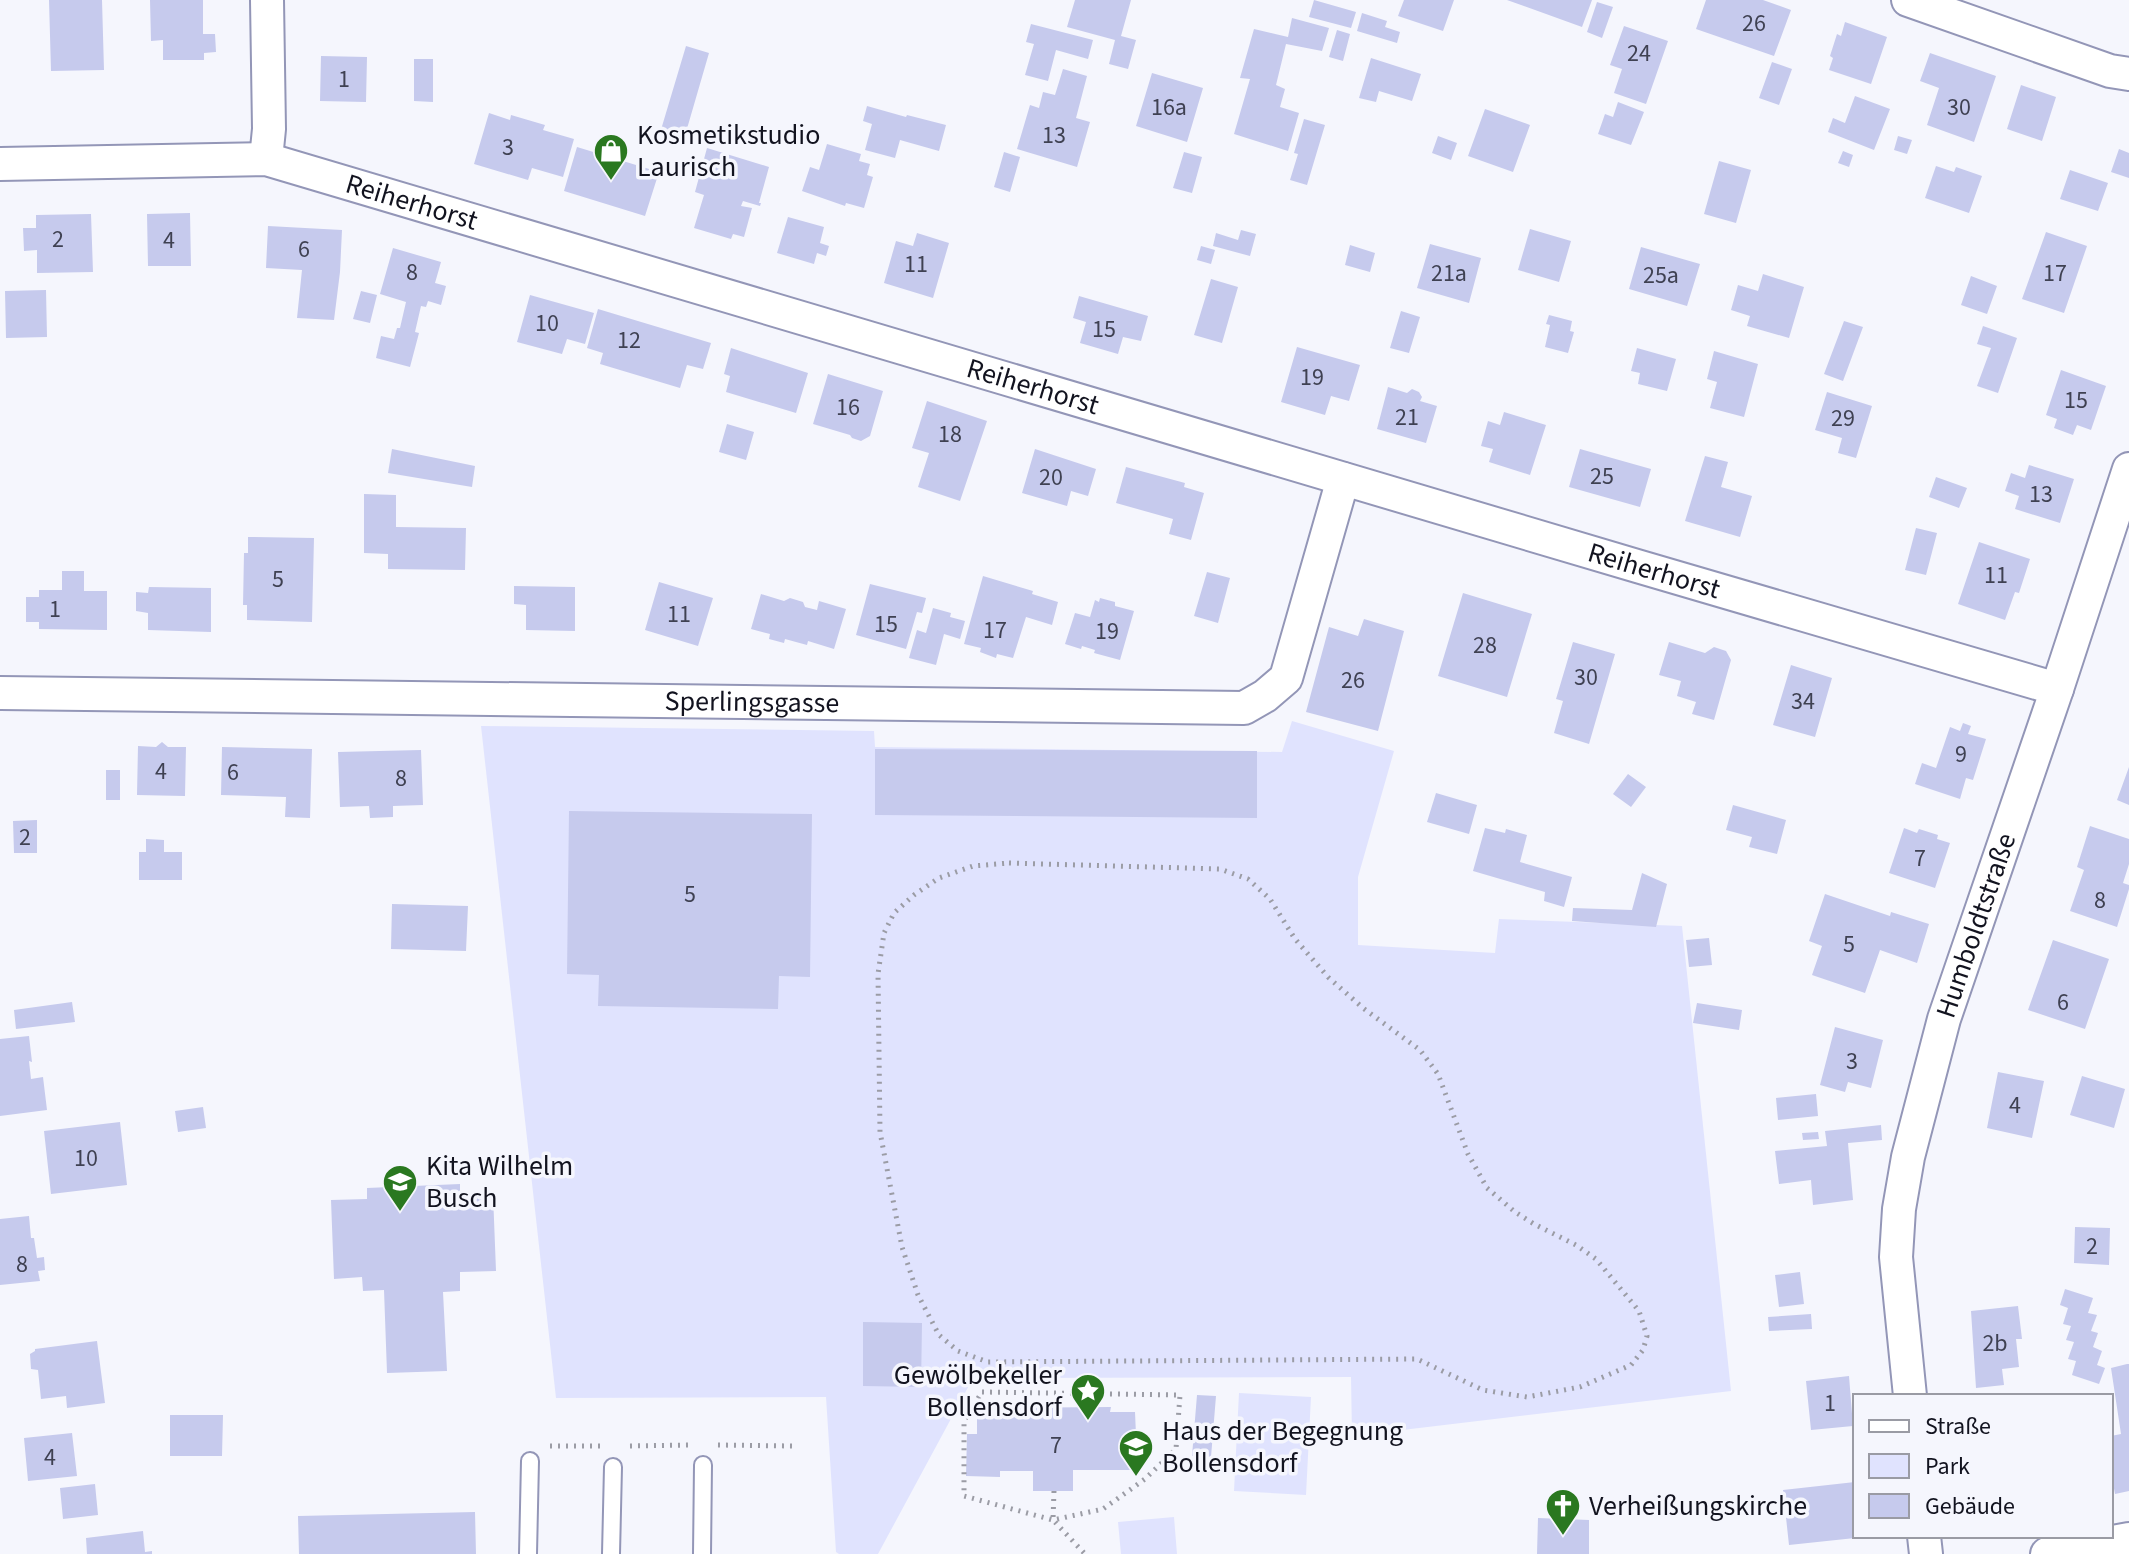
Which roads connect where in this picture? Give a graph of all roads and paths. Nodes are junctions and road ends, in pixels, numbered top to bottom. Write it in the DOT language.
graph roads {
  1 [pos="267,0"];
  2 [pos="1908,0"];
  3 [pos="2129,74"];
  4 [pos="266,159"];
  5 [pos="0,164"];
  6 [pos="2129,469"];
  7 [pos="1343,479"];
  8 [pos="2057,689"];
  9 [pos="0,693"];
  10 [pos="958,1351"];
  11 [pos="1910,1394"];
  12 [pos="701,1445"];
  13 [pos="713,1445"];
  14 [pos="540,1446"];
  15 [pos="614,1446"];
  16 [pos="627,1446"];
  17 [pos="793,1446"];
  18 [pos="530,1461"];
  19 [pos="703,1465"];
  20 [pos="613,1467"];
  21 [pos="1054,1491"];
  22 [pos="1053,1520"];
  23 [pos="2129,1539"];
  24 [pos="528,1554"];
  25 [pos="611,1554"];
  26 [pos="702,1554"];
  27 [pos="1085,1554"];
  28 [pos="2047,1554"];
  1 -- 4 [label="street"];
  2 -- 3 [label="street"];
  4 -- 5 [label="street, Reiherhorst"];
  4 -- 7 [label="street, Reiherhorst"];
  6 -- 8 [label="street, Humboldtstraße"];
  7 -- 8 [label="street, Reiherhorst"];
  7 -- 9 [label="street, Sperlingsgasse"];
  8 -- 11 [label="street, Humboldtstraße"];
  10 -- 10 [label="path"];
  12 -- 16 [label="path"];
  13 -- 17 [label="path"];
  14 -- 15 [label="path"];
  18 -- 24 [label="lane"];
  19 -- 26 [label="lane"];
  20 -- 25 [label="lane"];
  21 -- 22 [label="path"];
  22 -- 22 [label="path"];
  22 -- 27 [label="path"];
  23 -- 28 [label="street"];
}
